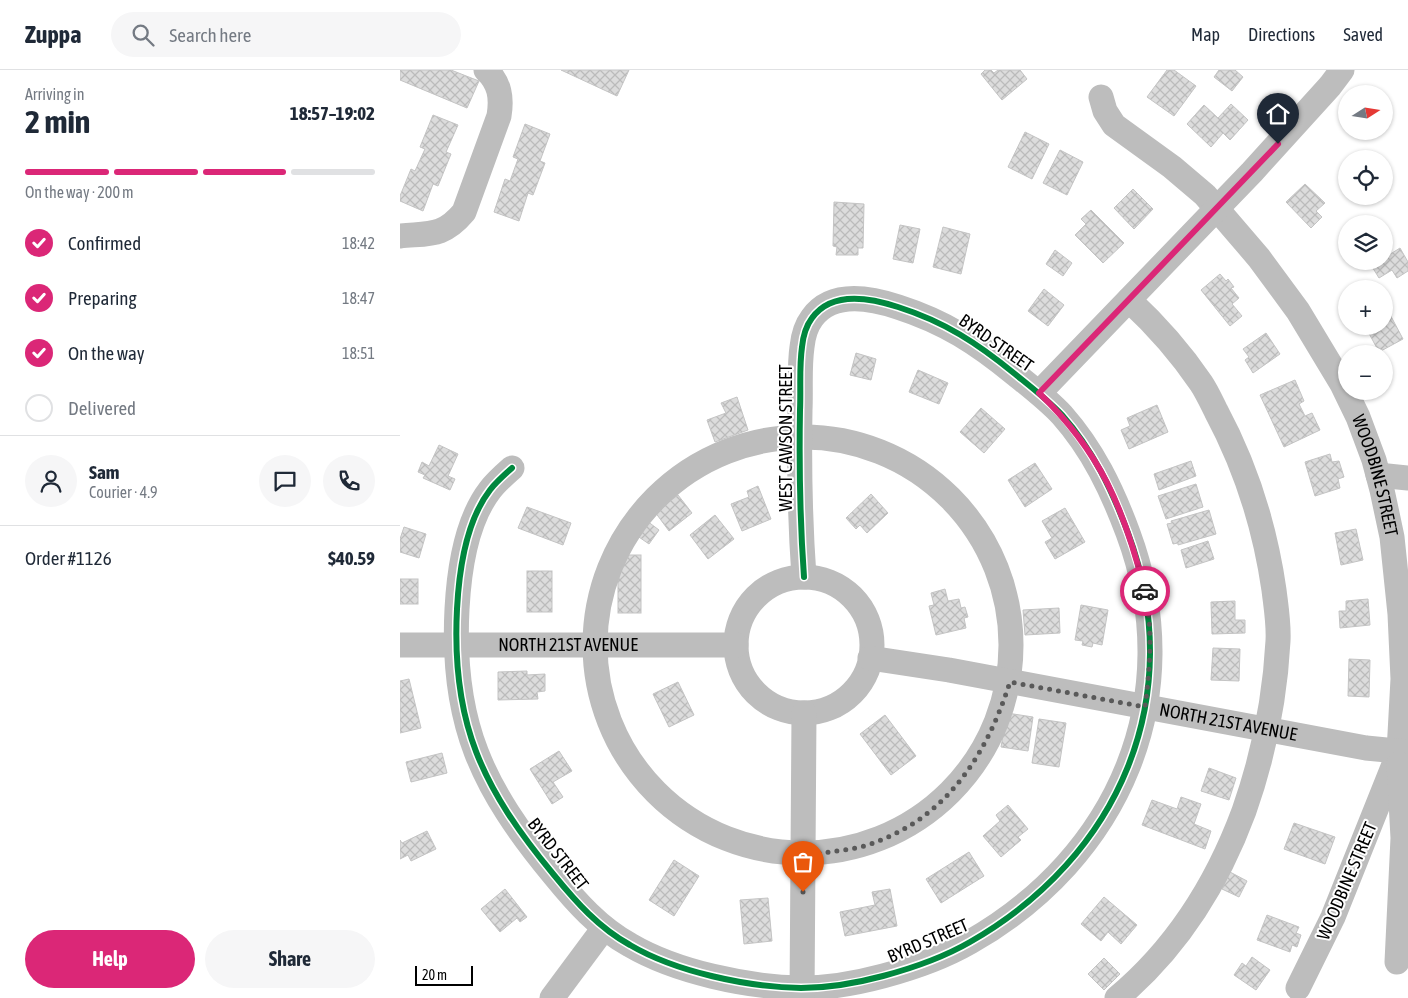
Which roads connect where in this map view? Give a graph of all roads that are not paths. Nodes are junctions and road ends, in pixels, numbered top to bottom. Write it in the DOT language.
graph roads {
  1 [pos="486,70"];
  2 [pos="1342,70"];
  3 [pos="1101,98"];
  4 [pos="1217,208"];
  5 [pos="400,236"];
  6 [pos="1129,300"];
  7 [pos="824,306"];
  8 [pos="1039,393"];
  9 [pos="800,434"];
  10 [pos="512,468"];
  11 [pos="1378,475"];
  12 [pos="1408,478"];
  13 [pos="1397,510"];
  14 [pos="804,577"];
  15 [pos="455,644"];
  16 [pos="594,644"];
  17 [pos="400,645"];
  18 [pos="736,645"];
  19 [pos="870,658"];
  20 [pos="1010,682"];
  21 [pos="1145,707"];
  22 [pos="804,713"];
  23 [pos="1267,730"];
  24 [pos="1404,752"];
  25 [pos="803,854"];
  26 [pos="604,928"];
  27 [pos="1397,962"];
  28 [pos="1298,988"];
  29 [pos="802,993"];
  30 [pos="552,998"];
  31 [pos="1117,998"];
  1 -- 5 [label="street"];
  2 -- 4 [label="street"];
  3 -- 4 [label="street, WOODBINE STREET"];
  4 -- 6 [label="street"];
  4 -- 11 [label="street, WOODBINE STREET"];
  6 -- 8 [label="street"];
  6 -- 23 [label="street"];
  7 -- 8 [label="street, BYRD STREET"];
  7 -- 9 [label="street, WEST CAWSON STREET"];
  8 -- 21 [label="street, BYRD STREET"];
  9 -- 14 [label="street, WEST CAWSON STREET"];
  9 -- 16 [label="street"];
  9 -- 20 [label="street"];
  10 -- 15 [label="street, BYRD STREET"];
  11 -- 12 [label="street"];
  11 -- 13 [label="street, WOODBINE STREET"];
  13 -- 24 [label="street, WOODBINE STREET"];
  14 -- 18 [label="street"];
  14 -- 19 [label="street"];
  15 -- 16 [label="street, NORTH 21ST AVENUE"];
  15 -- 17 [label="street, NORTH 21ST AVENUE"];
  15 -- 26 [label="street, BYRD STREET"];
  16 -- 18 [label="street, NORTH 21ST AVENUE"];
  16 -- 25 [label="street"];
  18 -- 22 [label="street"];
  19 -- 20 [label="street, NORTH 21ST AVENUE"];
  19 -- 22 [label="street"];
  20 -- 21 [label="street, NORTH 21ST AVENUE"];
  20 -- 25 [label="street"];
  21 -- 23 [label="street, NORTH 21ST AVENUE"];
  21 -- 29 [label="street, BYRD STREET"];
  22 -- 25 [label="street"];
  23 -- 24 [label="street, NORTH 21ST AVENUE"];
  23 -- 31 [label="street"];
  24 -- 27 [label="street"];
  24 -- 28 [label="street, WOODBINE STREET"];
  25 -- 29 [label="street"];
  26 -- 29 [label="street, BYRD STREET"];
  26 -- 30 [label="street"];
}
